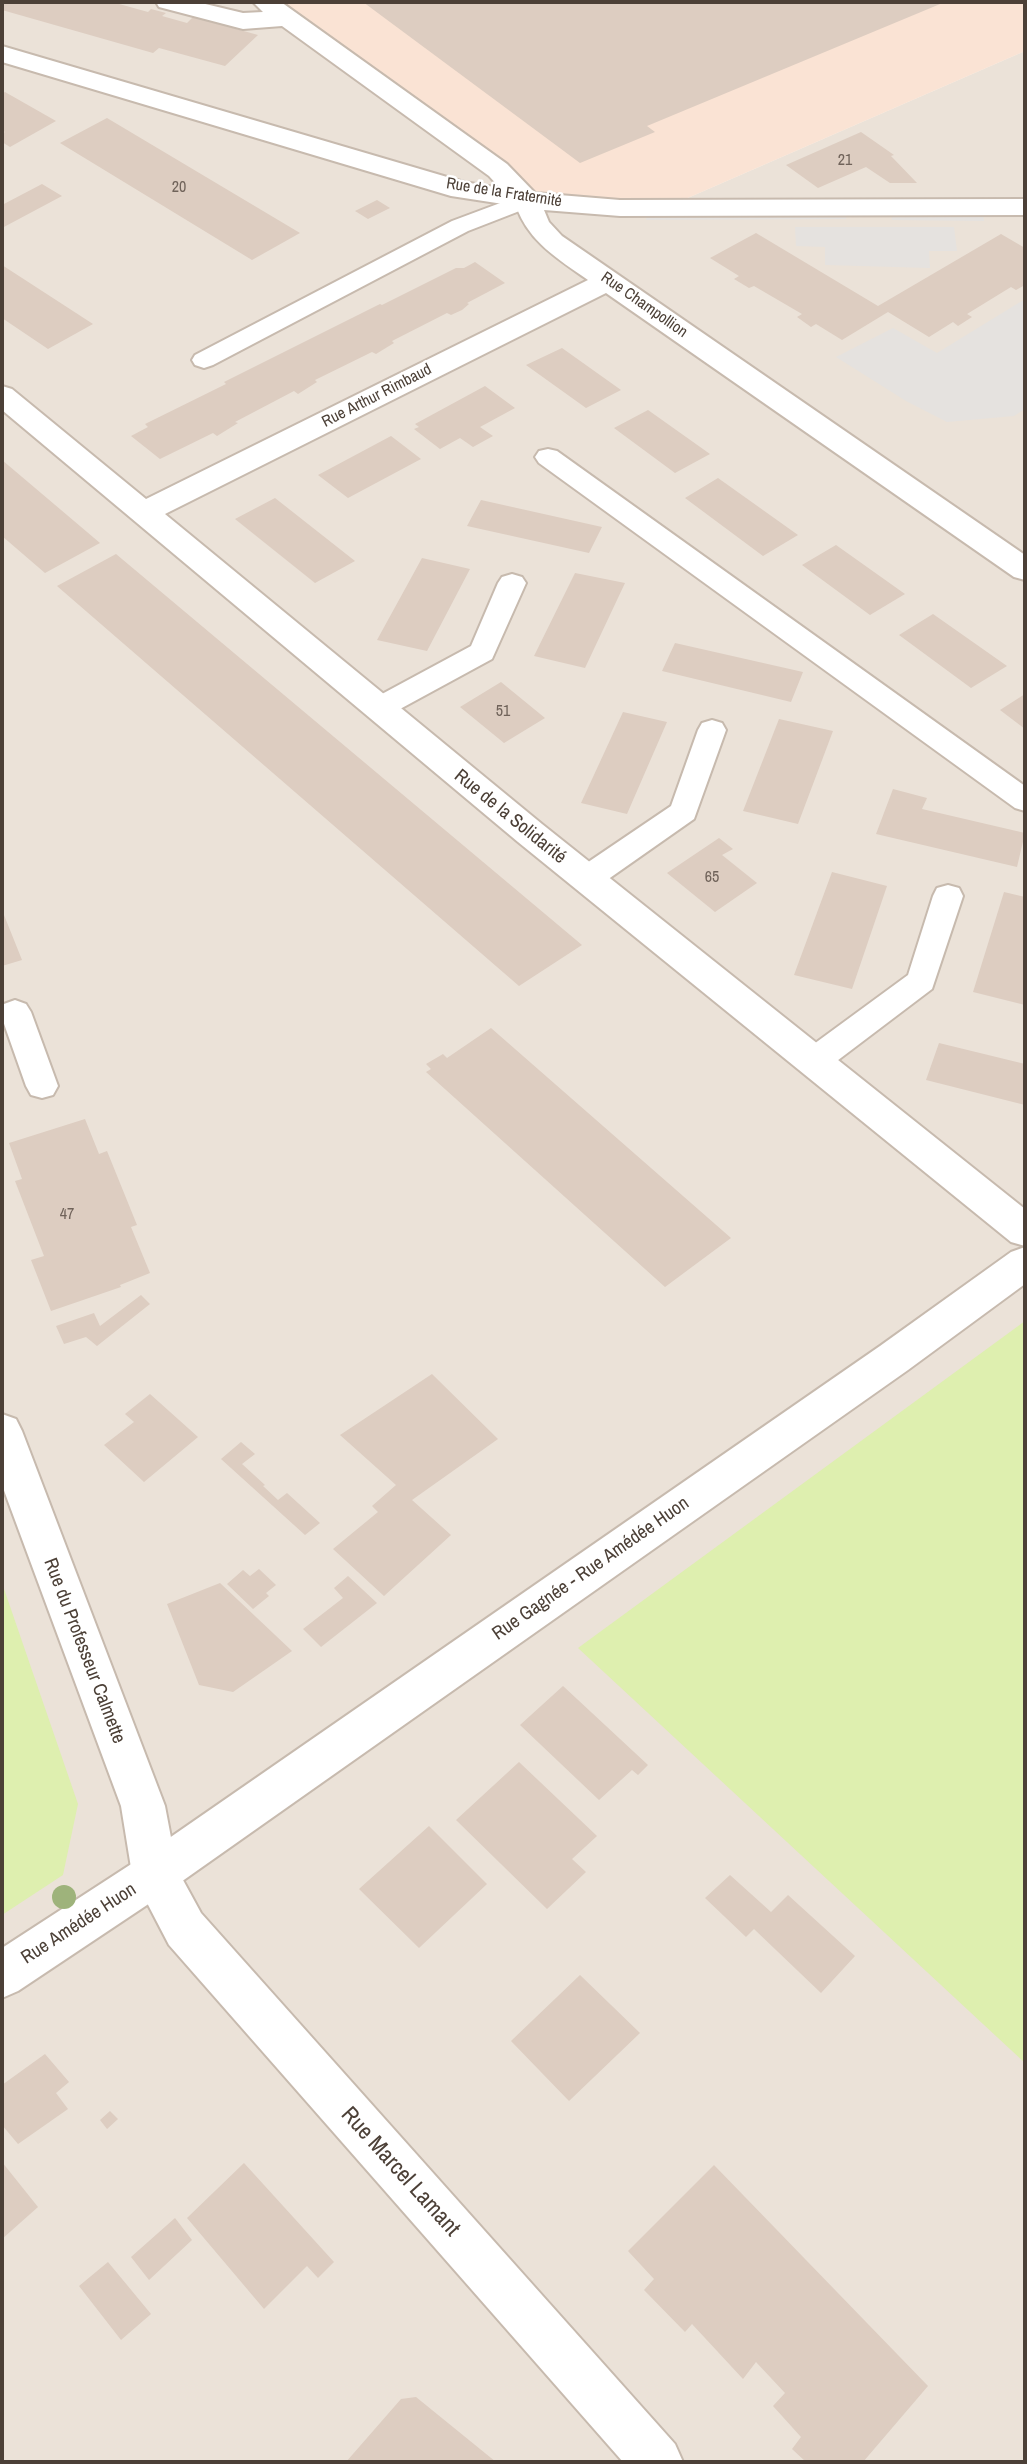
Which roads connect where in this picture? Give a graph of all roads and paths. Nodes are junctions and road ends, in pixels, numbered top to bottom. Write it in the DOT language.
graph roads {
  1 [pos="168,2"];
  2 [pos="265,2"];
  3 [pos="286,18"];
  4 [pos="2,54"];
  5 [pos="527,200"];
  6 [pos="1025,207"];
  7 [pos="610,280"];
  8 [pos="204,360"];
  9 [pos="2,395"];
  10 [pos="548,457"];
  11 [pos="144,512"];
  12 [pos="1025,570"];
  13 [pos="512,583"];
  14 [pos="379,708"];
  15 [pos="712,730"];
  16 [pos="1025,801"];
  17 [pos="586,879"];
  18 [pos="948,896"];
  19 [pos="15,1013"];
  20 [pos="814,1061"];
  21 [pos="41,1086"];
  22 [pos="1025,1231"];
  23 [pos="1025,1263"];
  24 [pos="2,1431"];
  25 [pos="10,1478"];
  26 [pos="155,1874"];
  27 [pos="2,1975"];
  28 [pos="656,2462"];
  1 -- 3 [label="street"];
  2 -- 3 [label="street, Rue Champollion"];
  3 -- 5 [label="street, Rue Champollion"];
  4 -- 5 [label="street, Rue de la Fraternité"];
  5 -- 6 [label="street, Rue de la Fraternité"];
  5 -- 7 [label="street, Rue Champollion"];
  5 -- 8 [label="lane"];
  7 -- 11 [label="street, Rue Arthur Rimbaud"];
  7 -- 12 [label="street, Rue Champollion"];
  9 -- 11 [label="street, Rue de la Solidarité"];
  10 -- 16 [label="lane"];
  11 -- 14 [label="street, Rue de la Solidarité"];
  13 -- 14 [label="lane"];
  14 -- 17 [label="street, Rue de la Solidarité"];
  15 -- 17 [label="lane"];
  17 -- 20 [label="street, Rue de la Solidarité"];
  18 -- 20 [label="lane"];
  19 -- 21 [label="lane"];
  20 -- 22 [label="street, Rue de la Solidarité"];
  23 -- 26 [label="street, Rue Gagnée - Rue Amédée Huon"];
  24 -- 25 [label="street, Rue du Professeur Calmette"];
  25 -- 26 [label="street, Rue du Professeur Calmette"];
  26 -- 27 [label="street, Rue Amédée Huon"];
  26 -- 28 [label="street, Rue Marcel Lamant"];
}
